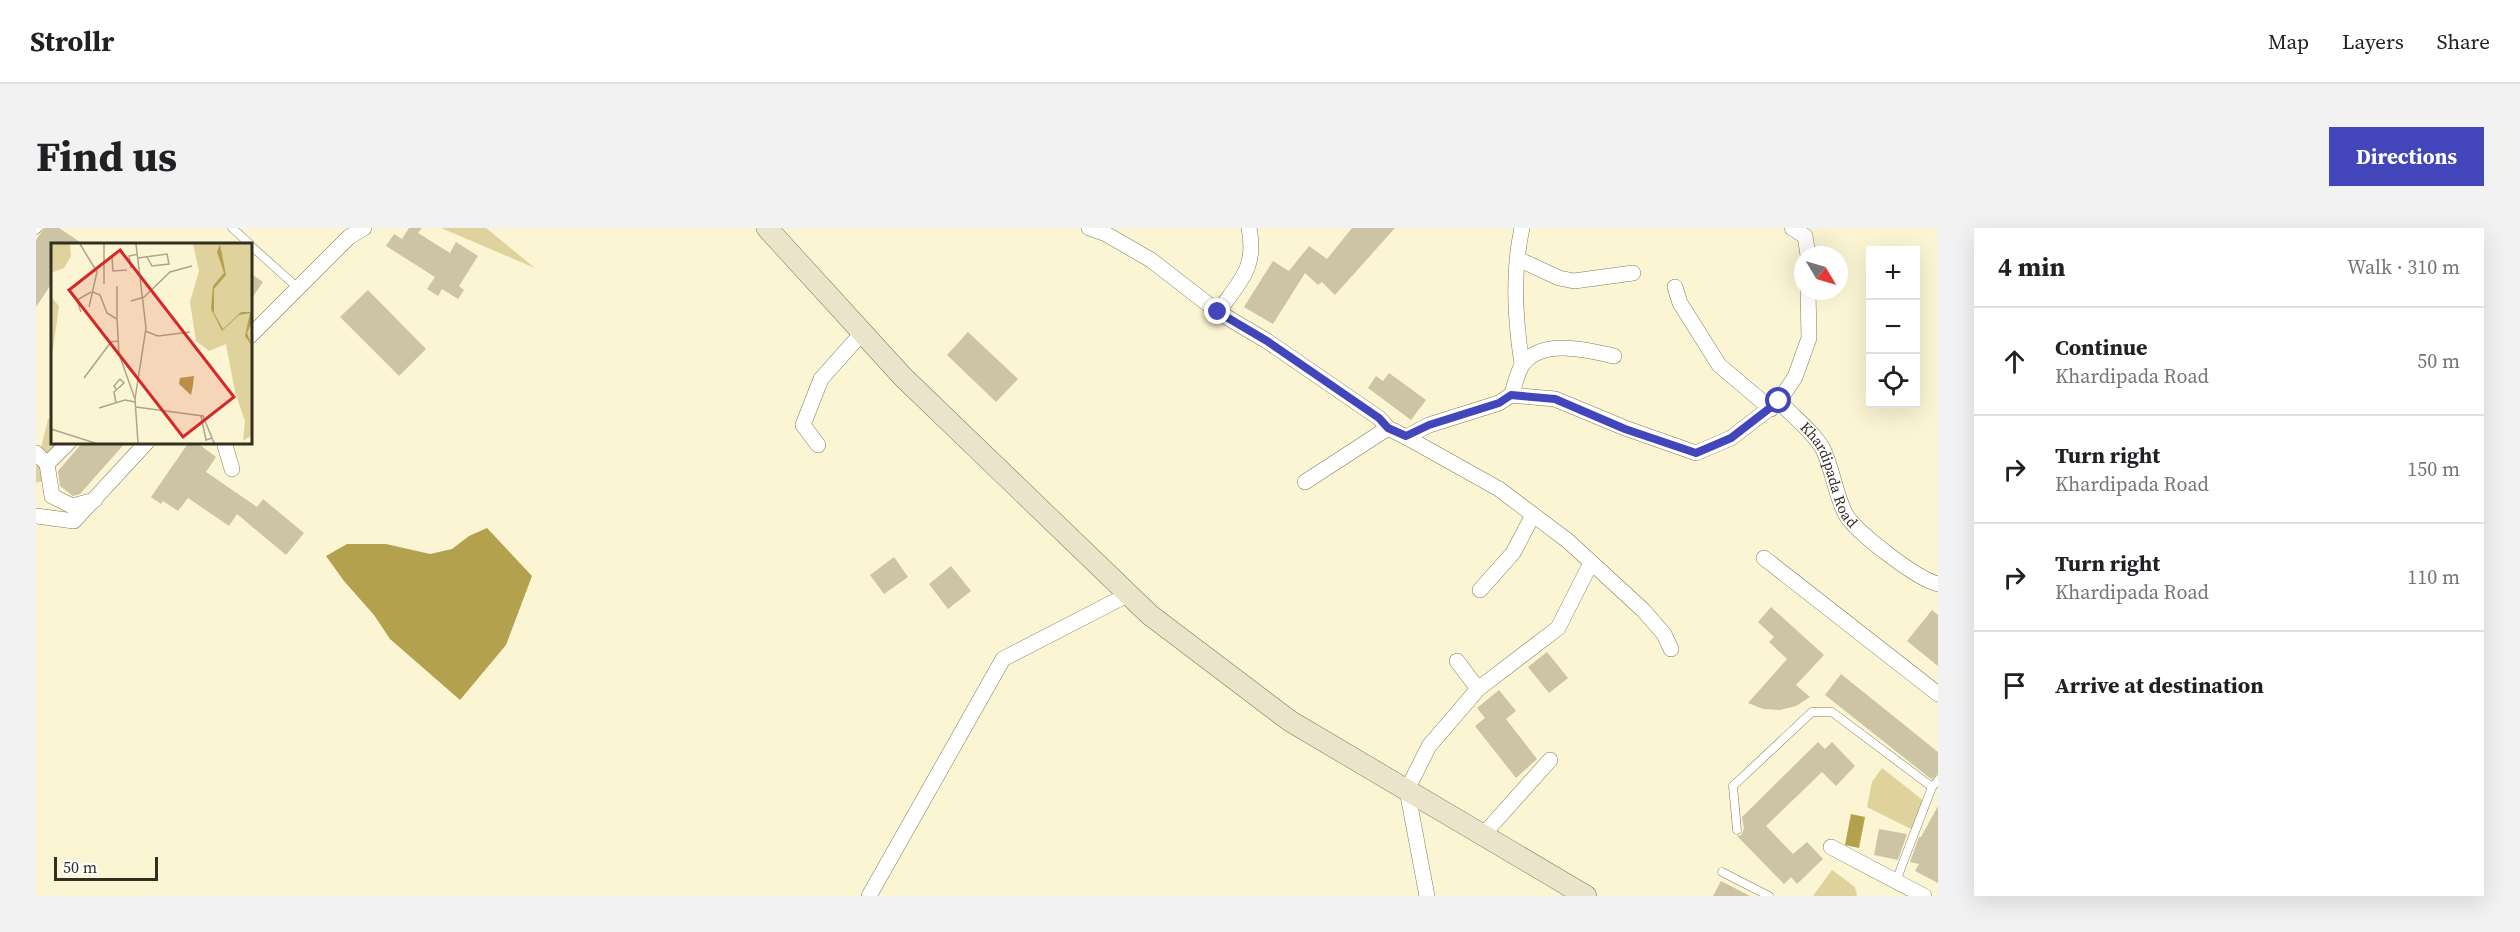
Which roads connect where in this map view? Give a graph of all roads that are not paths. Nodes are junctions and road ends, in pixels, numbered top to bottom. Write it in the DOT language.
graph roads {
  1 [pos="232,228"];
  2 [pos="364,228"];
  3 [pos="767,228"];
  4 [pos="1089,228"];
  5 [pos="1249,228"];
  6 [pos="1522,228"];
  7 [pos="1792,228"];
  8 [pos="248,243"];
  9 [pos="1807,246"];
  10 [pos="252,247"];
  11 [pos="1518,259"];
  12 [pos="1634,273"];
  13 [pos="1675,287"];
  14 [pos="298,288"];
  15 [pos="1808,300"];
  16 [pos="1218,312"];
  17 [pos="862,333"];
  18 [pos="252,334"];
  19 [pos="1614,356"];
  20 [pos="1522,364"];
  21 [pos="1511,395"];
  22 [pos="1775,405"];
  23 [pos="1388,428"];
  24 [pos="1406,436"];
  25 [pos="66,444"];
  26 [pos="145,444"];
  27 [pos="225,444"];
  28 [pos="818,445"];
  29 [pos="41,459"];
  30 [pos="232,469"];
  31 [pos="1305,482"];
  32 [pos="95,500"];
  33 [pos="1533,515"];
  34 [pos="36,516"];
  35 [pos="1764,558"];
  36 [pos="1591,563"];
  37 [pos="1938,584"];
  38 [pos="1480,590"];
  39 [pos="1129,594"];
  40 [pos="1671,649"];
  41 [pos="1457,662"];
  42 [pos="1478,689"];
  43 [pos="1938,694"];
  44 [pos="1550,760"];
  45 [pos="1938,780"];
  46 [pos="1932,787"];
  47 [pos="1407,790"];
  48 [pos="1737,830"];
  49 [pos="1483,835"];
  50 [pos="1832,847"];
  51 [pos="1722,872"];
  52 [pos="1896,881"];
  53 [pos="869,896"];
  54 [pos="1428,896"];
  55 [pos="1586,896"];
  56 [pos="1769,896"];
  57 [pos="1924,896"];
  1 -- 8 [label="lane"];
  2 -- 14 [label="street"];
  3 -- 17 [label="street"];
  4 -- 16 [label="street"];
  5 -- 16 [label="street"];
  6 -- 11 [label="street"];
  7 -- 9 [label="street"];
  10 -- 14 [label="lane"];
  11 -- 12 [label="street"];
  11 -- 20 [label="street"];
  13 -- 22 [label="street, Khardipada Road"];
  14 -- 18 [label="street"];
  15 -- 22 [label="street"];
  16 -- 23 [label="street"];
  17 -- 28 [label="street"];
  17 -- 39 [label="street"];
  19 -- 20 [label="street"];
  20 -- 21 [label="street"];
  21 -- 22 [label="street"];
  21 -- 24 [label="street"];
  22 -- 37 [label="street, Khardipada Road"];
  23 -- 24 [label="street"];
  23 -- 31 [label="street"];
  24 -- 33 [label="street"];
  25 -- 29 [label="street"];
  26 -- 32 [label="street"];
  27 -- 30 [label="street"];
  29 -- 32 [label="street"];
  32 -- 34 [label="street"];
  33 -- 36 [label="street"];
  33 -- 38 [label="street"];
  35 -- 43 [label="street"];
  36 -- 40 [label="street"];
  36 -- 42 [label="street"];
  39 -- 47 [label="street"];
  39 -- 53 [label="street"];
  41 -- 42 [label="street"];
  42 -- 47 [label="street"];
  44 -- 49 [label="street"];
  45 -- 46 [label="lane"];
  46 -- 48 [label="lane"];
  46 -- 52 [label="lane"];
  47 -- 49 [label="street"];
  47 -- 54 [label="street"];
  49 -- 55 [label="street"];
  50 -- 52 [label="street"];
  51 -- 56 [label="lane"];
  52 -- 57 [label="street"];
}
